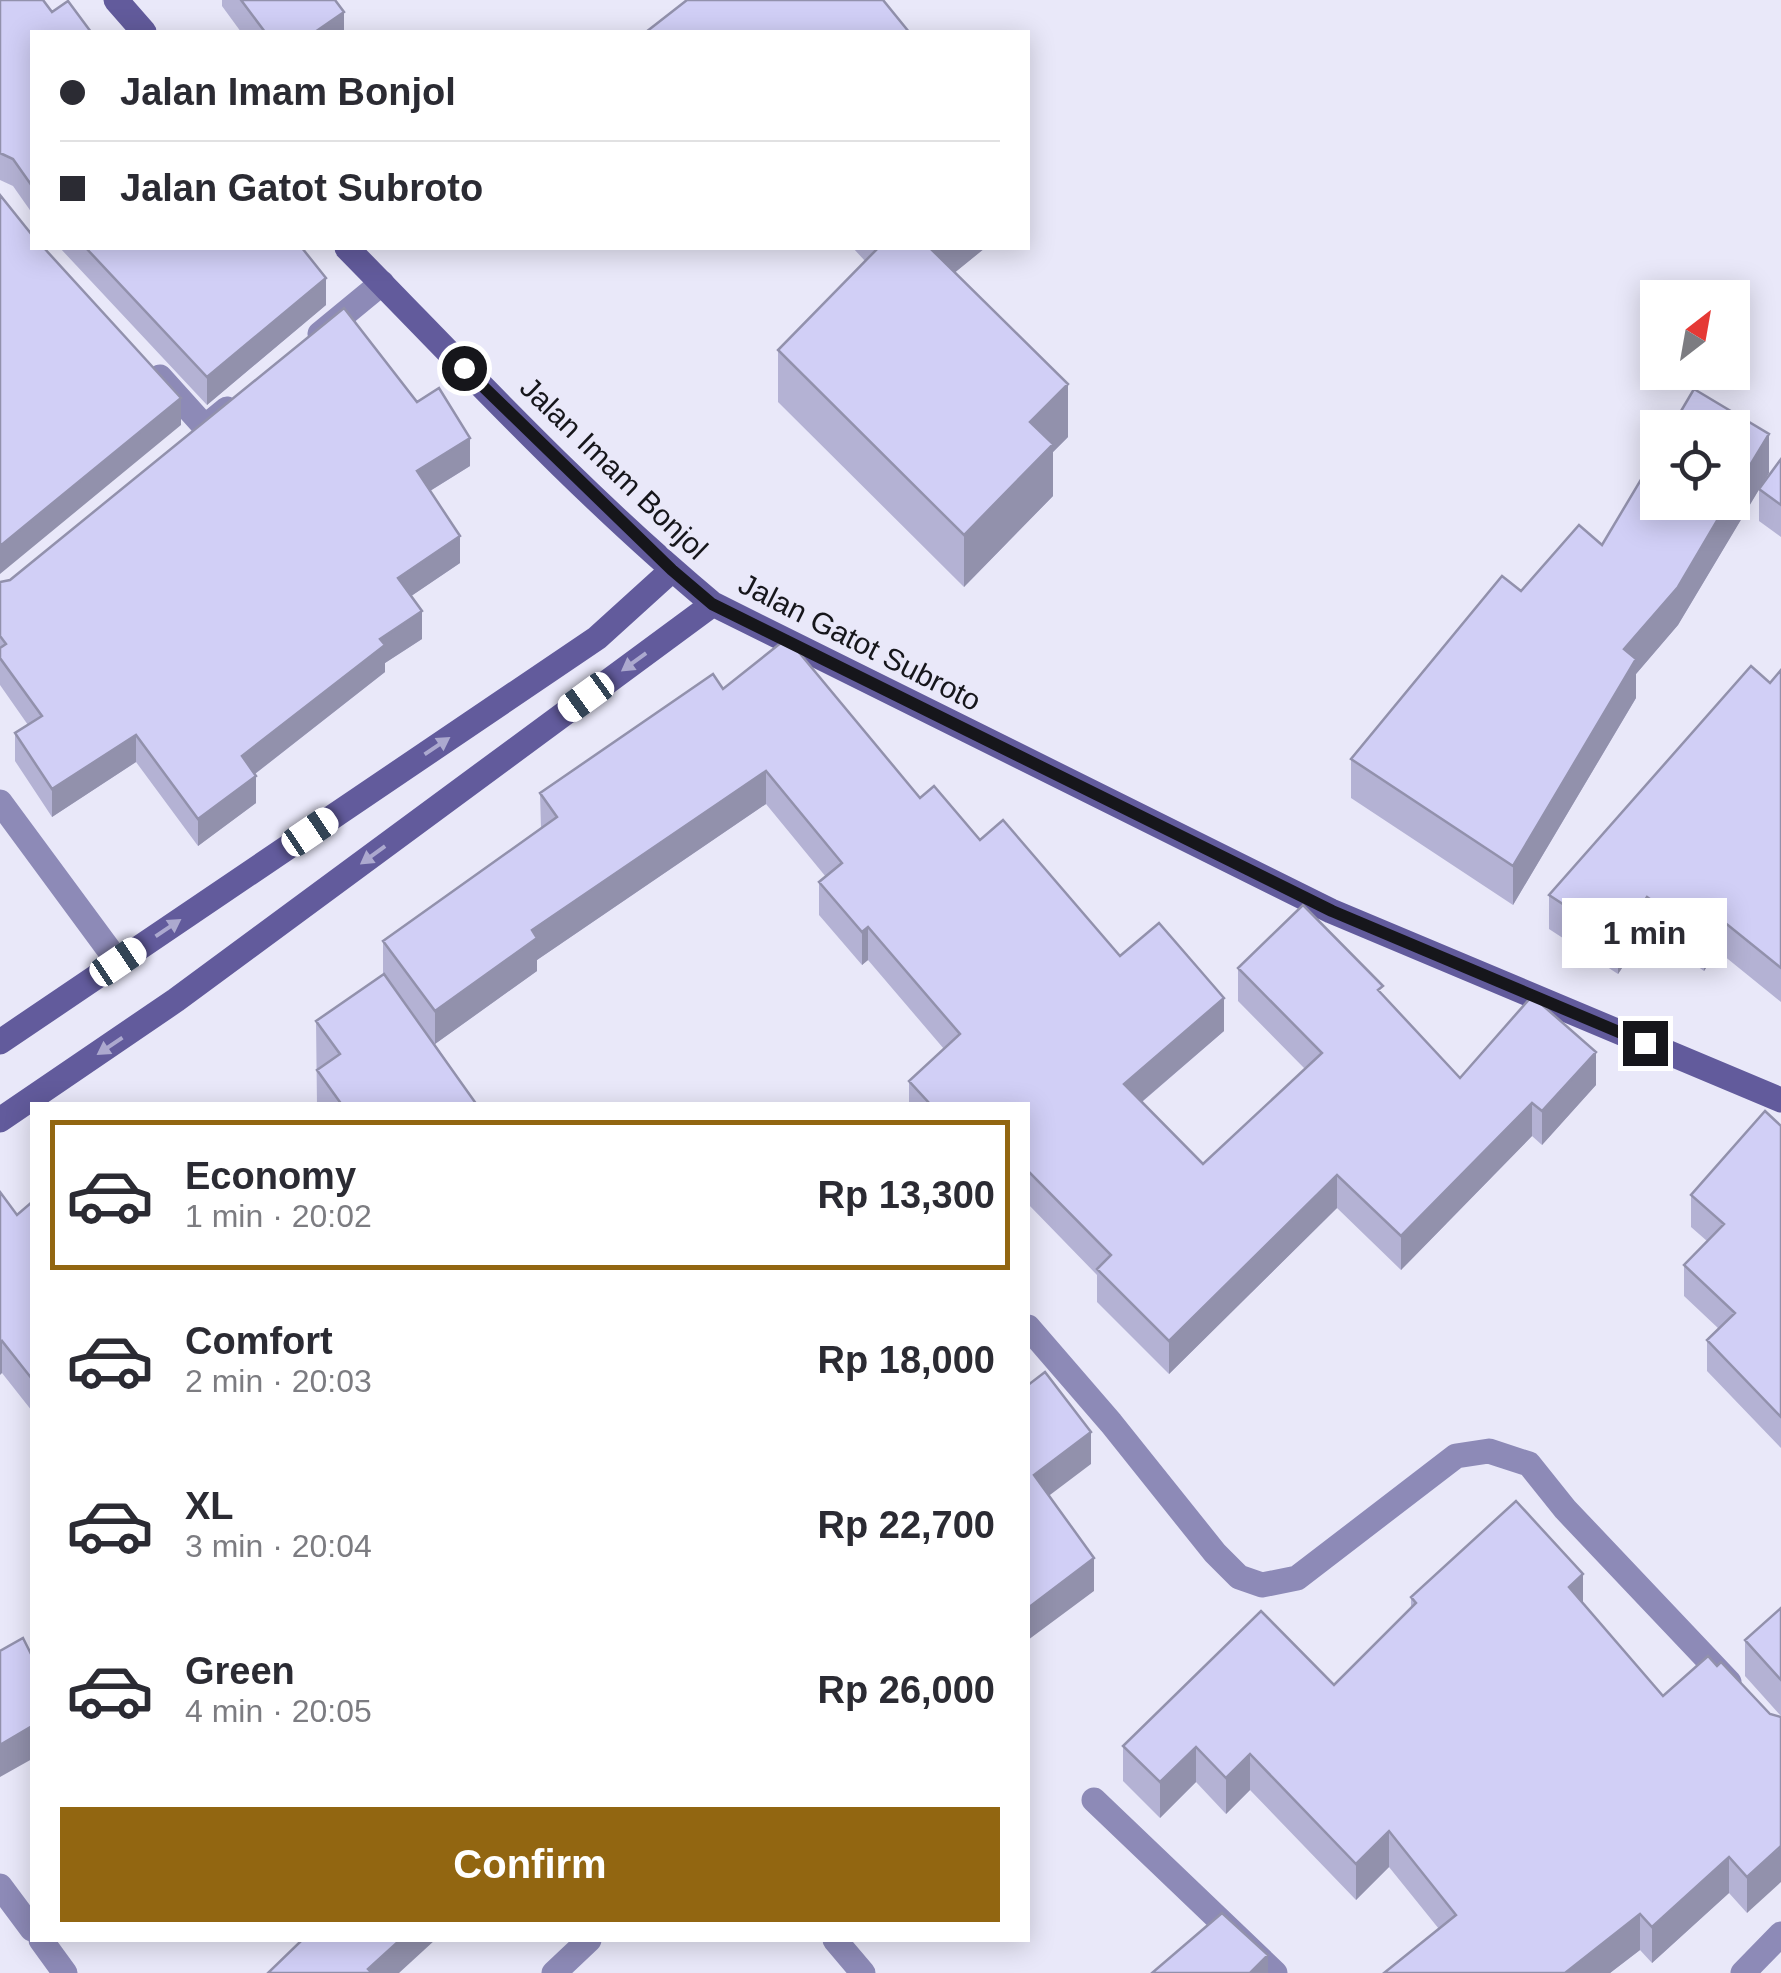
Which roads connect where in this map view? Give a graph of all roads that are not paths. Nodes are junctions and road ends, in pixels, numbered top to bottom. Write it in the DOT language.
graph roads {
  1 [pos="116,0"];
  2 [pos="142,30"];
  3 [pos="349,250"];
  4 [pos="382,283"];
  5 [pos="293,355"];
  6 [pos="142,358"];
  7 [pos="249,391"];
  8 [pos="672,570"];
  9 [pos="712,604"];
  10 [pos="0,802"];
  11 [pos="118,962"];
  12 [pos="0,1042"];
  13 [pos="1781,1100"];
  14 [pos="0,1120"];
  15 [pos="1030,1329"];
  16 [pos="1740,1695"];
  17 [pos="1094,1800"];
  18 [pos="0,1886"];
  19 [pos="30,1927"];
  20 [pos="1781,1934"];
  21 [pos="42,1942"];
  22 [pos="588,1942"];
  23 [pos="837,1942"];
  24 [pos="66,1973"];
  25 [pos="554,1973"];
  26 [pos="864,1973"];
  27 [pos="1274,1973"];
  28 [pos="1742,1973"];
  1 -- 2 [label="street"];
  3 -- 4 [label="street, Jalan Imam Bonjol"];
  4 -- 5 [label="street"];
  4 -- 8 [label="street, Jalan Imam Bonjol"];
  6 -- 7 [label="street"];
  8 -- 9 [label="street, Jalan Imam Bonjol"];
  11 -- 8 [label="street, one-way"];
  9 -- 13 [label="street, Jalan Gatot Subroto"];
  9 -- 14 [label="street, Jalan Gatot Subroto, one-way"];
  10 -- 11 [label="street"];
  11 -- 12 [label="street"];
  15 -- 16 [label="street"];
  17 -- 27 [label="street"];
  18 -- 19 [label="street"];
  20 -- 28 [label="street"];
  21 -- 24 [label="street"];
  22 -- 25 [label="street"];
  23 -- 26 [label="street"];
}
